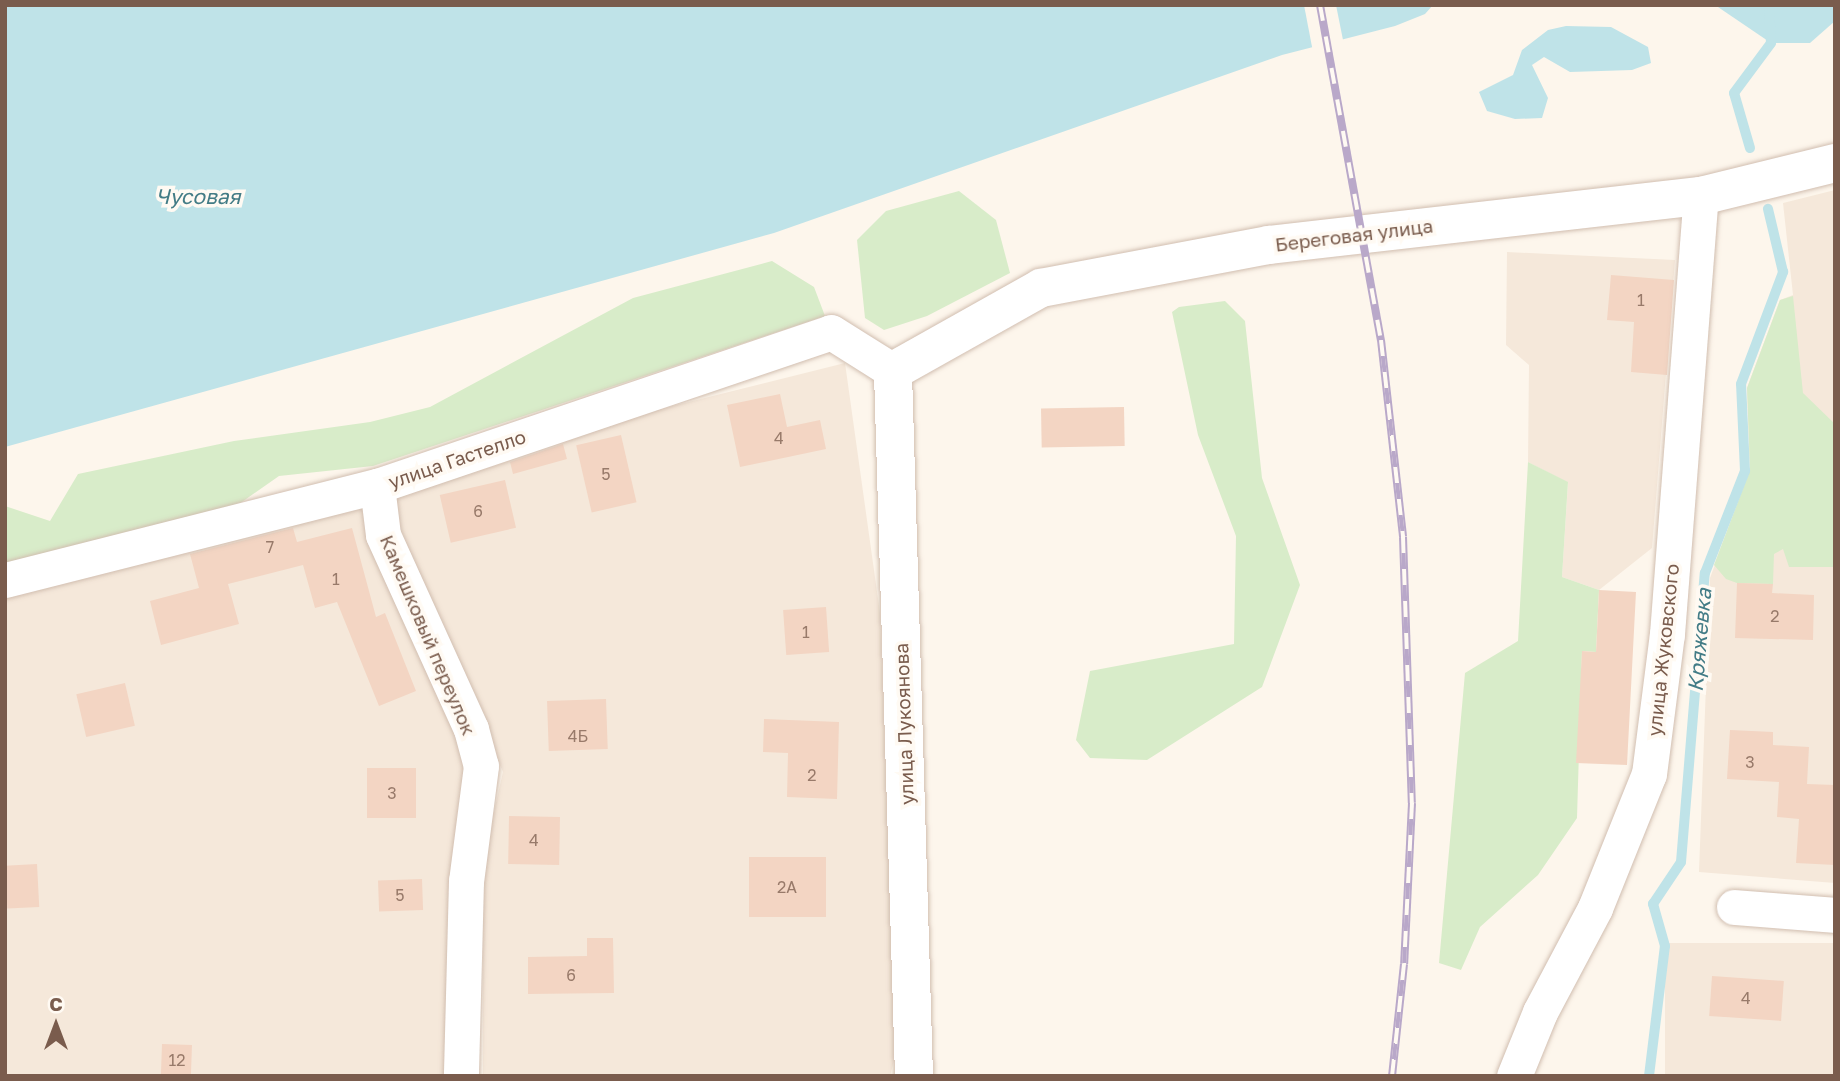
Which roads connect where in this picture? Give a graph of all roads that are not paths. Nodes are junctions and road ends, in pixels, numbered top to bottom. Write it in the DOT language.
graph roads {
  1 [pos="1835,163"];
  2 [pos="1701,196"];
  3 [pos="893,371"];
  4 [pos="377,486"];
  5 [pos="5,580"];
  6 [pos="1734,907"];
  7 [pos="1835,915"];
  8 [pos="461,1076"];
  9 [pos="914,1076"];
  10 [pos="1514,1076"];
  1 -- 2 [label="street, Береговая улица"];
  2 -- 3 [label="street, Береговая улица"];
  2 -- 10 [label="street, улица Жуковского"];
  3 -- 4 [label="street, улица Гастелло"];
  3 -- 9 [label="street, улица Лукоянова"];
  4 -- 5 [label="street, улица Гастелло"];
  4 -- 8 [label="street, Камешковый переулок"];
  6 -- 7 [label="street"];
}
